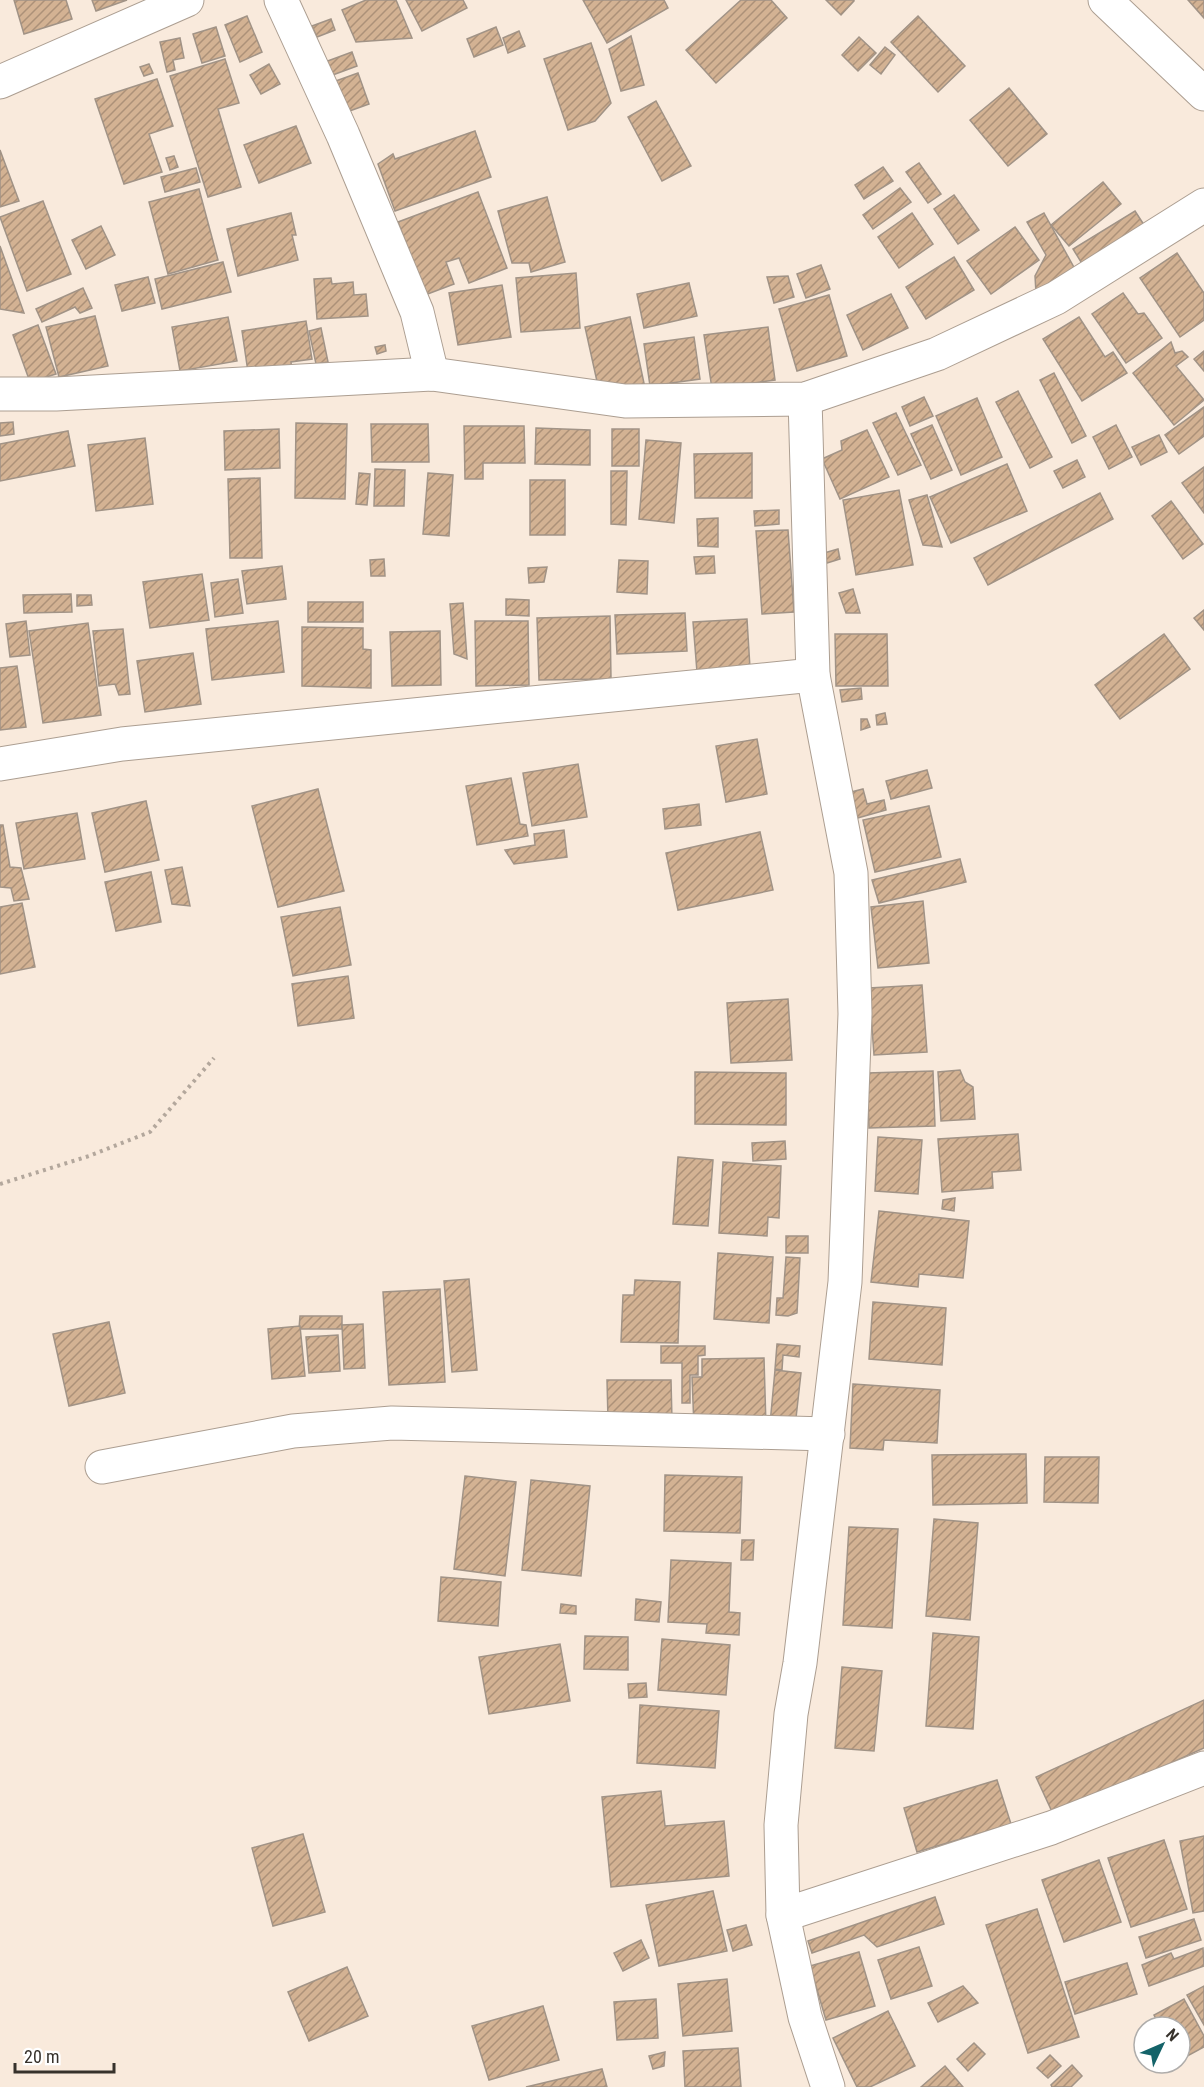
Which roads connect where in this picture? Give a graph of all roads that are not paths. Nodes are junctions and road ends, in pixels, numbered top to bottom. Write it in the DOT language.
graph roads {
  1 [pos="187,0"];
  2 [pos="281,0"];
  3 [pos="1119,5"];
  4 [pos="0,82"];
  5 [pos="1204,94"];
  6 [pos="1204,205"];
  7 [pos="432,374"];
  8 [pos="0,394"];
  9 [pos="805,399"];
  10 [pos="813,675"];
  11 [pos="0,764"];
  12 [pos="828,1434"];
  13 [pos="102,1467"];
  14 [pos="1204,1768"];
  15 [pos="783,1915"];
  16 [pos="828,2087"];
  1 -- 4 [label="street"];
  2 -- 7 [label="street"];
  3 -- 5 [label="street"];
  6 -- 9 [label="street"];
  7 -- 8 [label="street"];
  7 -- 9 [label="street"];
  9 -- 10 [label="street"];
  10 -- 11 [label="street"];
  10 -- 12 [label="street"];
  12 -- 13 [label="street"];
  12 -- 15 [label="street"];
  14 -- 15 [label="street"];
  15 -- 16 [label="street"];
}
